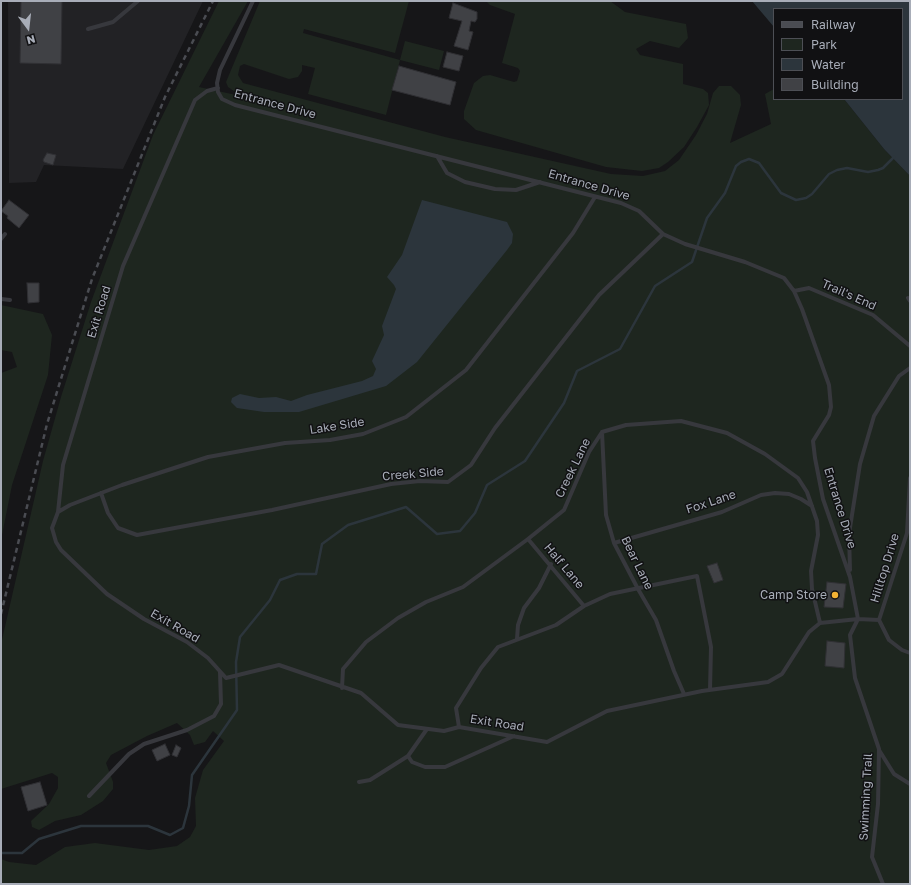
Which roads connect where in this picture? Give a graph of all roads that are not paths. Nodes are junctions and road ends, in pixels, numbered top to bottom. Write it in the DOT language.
graph roads {
  1 [pos="138,1"];
  2 [pos="253,1"];
  3 [pos="88,29"];
  4 [pos="218,88"];
  5 [pos="436,156"];
  6 [pos="541,182"];
  7 [pos="595,197"];
  8 [pos="5,234"];
  9 [pos="663,234"];
  10 [pos="1,239"];
  11 [pos="794,291"];
  12 [pos="1,299"];
  13 [pos="10,300"];
  14 [pos="910,346"];
  15 [pos="910,368"];
  16 [pos="602,432"];
  17 [pos="910,478"];
  18 [pos="101,493"];
  19 [pos="813,506"];
  20 [pos="58,512"];
  21 [pos="528,539"];
  22 [pos="614,543"];
  23 [pos="550,564"];
  24 [pos="850,577"];
  25 [pos="638,589"];
  26 [pos="584,606"];
  27 [pos="858,619"];
  28 [pos="879,620"];
  29 [pos="820,623"];
  30 [pos="517,639"];
  31 [pos="910,653"];
  32 [pos="220,672"];
  33 [pos="342,688"];
  34 [pos="710,690"];
  35 [pos="684,694"];
  36 [pos="459,727"];
  37 [pos="427,728"];
  38 [pos="514,736"];
  39 [pos="879,748"];
  40 [pos="408,756"];
  41 [pos="359,782"];
  42 [pos="910,784"];
  43 [pos="89,796"];
  44 [pos="883,884"];
  1 -- 3 [label="lane"];
  2 -- 4 [label="lane, Entrance Drive"];
  4 -- 5 [label="lane, Entrance Drive"];
  4 -- 20 [label="lane, Exit Road"];
  5 -- 6 [label="lane, Entrance Drive"];
  5 -- 6 [label="lane"];
  6 -- 7 [label="lane, Entrance Drive"];
  7 -- 9 [label="lane, Entrance Drive"];
  7 -- 18 [label="lane, Lake Side"];
  8 -- 10 [label="lane"];
  9 -- 11 [label="lane, Entrance Drive"];
  9 -- 18 [label="lane, Creek Side"];
  11 -- 14 [label="lane, Trail's End"];
  11 -- 24 [label="lane, Entrance Drive"];
  12 -- 13 [label="lane"];
  15 -- 24 [label="lane"];
  16 -- 19 [label="lane, Creek Lane"];
  16 -- 21 [label="lane, Creek Lane"];
  16 -- 22 [label="lane, Bear Lane"];
  17 -- 28 [label="lane, Hilltop Drive"];
  18 -- 20 [label="lane, Lake Side"];
  19 -- 22 [label="lane, Fox Lane"];
  19 -- 29 [label="lane, Creek Lane"];
  20 -- 32 [label="lane, Exit Road"];
  21 -- 23 [label="lane, Half Lane"];
  21 -- 33 [label="lane, Creek Lane"];
  22 -- 25 [label="lane, Bear Lane"];
  23 -- 26 [label="lane, Half Lane"];
  23 -- 30 [label="lane"];
  24 -- 27 [label="lane, Entrance Drive"];
  25 -- 26 [label="lane"];
  25 -- 34 [label="lane"];
  25 -- 35 [label="lane, Bear Lane"];
  26 -- 30 [label="lane"];
  27 -- 28 [label="lane, Hilltop Drive"];
  27 -- 29 [label="lane"];
  27 -- 39 [label="lane, Swimming Trail"];
  28 -- 31 [label="lane"];
  29 -- 34 [label="lane, Exit Road"];
  30 -- 36 [label="lane"];
  32 -- 33 [label="lane, Exit Road"];
  32 -- 43 [label="lane"];
  33 -- 37 [label="lane, Exit Road"];
  34 -- 35 [label="lane, Exit Road"];
  35 -- 38 [label="lane, Exit Road"];
  36 -- 37 [label="lane, Exit Road"];
  36 -- 38 [label="lane, Exit Road"];
  37 -- 40 [label="lane"];
  38 -- 40 [label="lane"];
  39 -- 42 [label="lane"];
  39 -- 44 [label="lane, Swimming Trail"];
  40 -- 41 [label="lane"];
}
